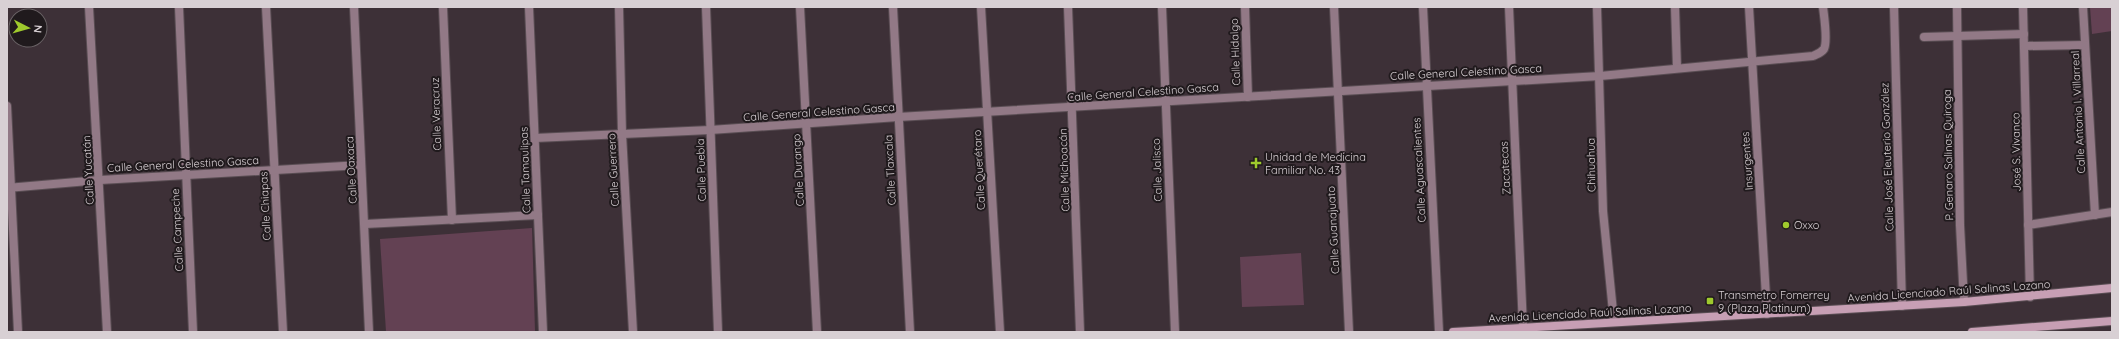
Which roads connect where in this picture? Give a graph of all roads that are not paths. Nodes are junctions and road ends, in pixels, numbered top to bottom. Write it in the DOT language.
graph roads {
  1 [pos="89,7"];
  2 [pos="179,7"];
  3 [pos="266,7"];
  4 [pos="354,7"];
  5 [pos="443,7"];
  6 [pos="530,7"];
  7 [pos="619,7"];
  8 [pos="706,7"];
  9 [pos="800,7"];
  10 [pos="893,7"];
  11 [pos="981,7"];
  12 [pos="1068,7"];
  13 [pos="1162,7"];
  14 [pos="1245,7"];
  15 [pos="1334,7"];
  16 [pos="1423,7"];
  17 [pos="1509,7"];
  18 [pos="1597,7"];
  19 [pos="1674,7"];
  20 [pos="1749,7"];
  21 [pos="1823,7"];
  22 [pos="1894,7"];
  23 [pos="1957,7"];
  24 [pos="2023,7"];
  25 [pos="2083,7"];
  26 [pos="2024,34"];
  27 [pos="1924,37"];
  28 [pos="1958,37"];
  29 [pos="2085,45"];
  30 [pos="2025,46"];
  31 [pos="1752,62"];
  32 [pos="1677,68"];
  33 [pos="1600,76"];
  34 [pos="1512,81"];
  35 [pos="1426,86"];
  36 [pos="1338,91"];
  37 [pos="1248,96"];
  38 [pos="1166,102"];
  39 [pos="7,106"];
  40 [pos="1073,108"];
  41 [pos="986,113"];
  42 [pos="898,117"];
  43 [pos="807,124"];
  44 [pos="710,130"];
  45 [pos="622,134"];
  46 [pos="534,138"];
  47 [pos="361,165"];
  48 [pos="274,170"];
  49 [pos="185,174"];
  50 [pos="100,180"];
  51 [pos="9,188"];
  52 [pos="2112,212"];
  53 [pos="538,215"];
  54 [pos="2095,215"];
  55 [pos="452,220"];
  56 [pos="365,224"];
  57 [pos="2028,225"];
  58 [pos="2112,288"];
  59 [pos="2030,297"];
  60 [pos="1964,302"];
  61 [pos="1902,306"];
  62 [pos="1767,314"];
  63 [pos="2112,321"];
  64 [pos="1614,322"];
  65 [pos="1523,327"];
  66 [pos="18,332"];
  67 [pos="107,332"];
  68 [pos="193,332"];
  69 [pos="283,332"];
  70 [pos="369,332"];
  71 [pos="543,332"];
  72 [pos="632,332"];
  73 [pos="718,332"];
  74 [pos="817,332"];
  75 [pos="910,332"];
  76 [pos="1000,332"];
  77 [pos="1080,332"];
  78 [pos="1175,332"];
  79 [pos="1349,332"];
  80 [pos="1439,332"];
  81 [pos="1453,332"];
  82 [pos="1972,332"];
  1 -- 50 [label="street, Calle Yucatán"];
  2 -- 49 [label="street, Calle Campeche"];
  3 -- 48 [label="street, Calle Chiapas"];
  4 -- 47 [label="street, Calle Oaxaca"];
  5 -- 55 [label="street, Calle Veracruz"];
  6 -- 46 [label="street, Calle Tamaulipas"];
  7 -- 45 [label="street, Calle Guerrero"];
  8 -- 44 [label="street, Calle Puebla"];
  9 -- 43 [label="street, Calle Durango"];
  10 -- 42 [label="street, Calle Tlaxcala"];
  11 -- 41 [label="street, Calle Querétaro"];
  12 -- 40 [label="street, Calle Michoacán"];
  13 -- 38 [label="street, Calle Jalisco"];
  14 -- 37 [label="street, Calle Hidalgo"];
  15 -- 36 [label="street, Calle Guanajuato"];
  16 -- 35 [label="street, Calle Aguascalientes"];
  17 -- 34 [label="street, Zacatecas"];
  18 -- 33 [label="street, Chihuahua"];
  19 -- 32 [label="street"];
  20 -- 31 [label="street, Insurgentes"];
  21 -- 31 [label="street, Calle General Celestino Gasca"];
  22 -- 61 [label="street, Calle José Eleuterio González"];
  23 -- 28 [label="street, P. Genaro Salinas Quiroga"];
  24 -- 26 [label="street, José S. Vivanco"];
  25 -- 29 [label="street, Calle Antonio I. Villarreal"];
  26 -- 28 [label="street"];
  26 -- 30 [label="street, José S. Vivanco"];
  27 -- 28 [label="street"];
  28 -- 60 [label="street, P. Genaro Salinas Quiroga"];
  29 -- 30 [label="street"];
  29 -- 54 [label="street, Calle Antonio I. Villarreal"];
  30 -- 57 [label="street, José S. Vivanco"];
  31 -- 32 [label="street, Calle General Celestino Gasca"];
  31 -- 62 [label="street, Insurgentes"];
  32 -- 33 [label="street, Calle General Celestino Gasca"];
  33 -- 34 [label="street, Calle General Celestino Gasca"];
  33 -- 64 [label="street, Chihuahua"];
  34 -- 35 [label="street, Calle General Celestino Gasca"];
  34 -- 65 [label="street, Zacatecas"];
  35 -- 36 [label="street, Calle General Celestino Gasca"];
  35 -- 80 [label="street, Calle Aguascalientes"];
  36 -- 37 [label="street, Calle General Celestino Gasca"];
  36 -- 79 [label="street, Calle Guanajuato"];
  37 -- 38 [label="street, Calle General Celestino Gasca"];
  38 -- 40 [label="street, Calle General Celestino Gasca"];
  38 -- 78 [label="street, Calle Jalisco"];
  39 -- 51 [label="street"];
  40 -- 41 [label="street, Calle General Celestino Gasca"];
  40 -- 77 [label="street, Calle Michoacán"];
  41 -- 42 [label="street, Calle General Celestino Gasca"];
  41 -- 76 [label="street, Calle Querétaro"];
  42 -- 43 [label="street, Calle General Celestino Gasca"];
  42 -- 75 [label="street, Calle Tlaxcala"];
  43 -- 44 [label="street, Calle General Celestino Gasca"];
  43 -- 74 [label="street, Calle Durango"];
  44 -- 45 [label="street, Calle General Celestino Gasca"];
  44 -- 73 [label="street, Calle Puebla"];
  45 -- 46 [label="street, Calle General Celestino Gasca"];
  45 -- 72 [label="street, Calle Guerrero"];
  46 -- 53 [label="street, Calle Tamaulipas"];
  47 -- 48 [label="street, Calle General Celestino Gasca"];
  47 -- 56 [label="street, Calle Oaxaca"];
  48 -- 49 [label="street, Calle General Celestino Gasca"];
  48 -- 69 [label="street, Calle Chiapas"];
  49 -- 50 [label="street, Calle General Celestino Gasca"];
  49 -- 68 [label="street, Calle Campeche"];
  50 -- 51 [label="street, Calle General Celestino Gasca"];
  50 -- 67 [label="street, Calle Yucatán"];
  51 -- 66 [label="street"];
  52 -- 54 [label="street"];
  53 -- 55 [label="street"];
  53 -- 71 [label="street, Calle Tamaulipas"];
  54 -- 57 [label="street"];
  55 -- 56 [label="street"];
  56 -- 70 [label="street, Calle Oaxaca"];
  57 -- 59 [label="street, José S. Vivanco"];
  58 -- 59 [label="main road, Avenida Licenciado Raúl Salinas Lozano"];
  59 -- 60 [label="main road, Avenida Licenciado Raúl Salinas Lozano"];
  60 -- 61 [label="main road, Avenida Licenciado Raúl Salinas Lozano"];
  61 -- 62 [label="main road, Avenida Licenciado Raúl Salinas Lozano"];
  62 -- 64 [label="main road, Avenida Licenciado Raúl Salinas Lozano"];
  63 -- 82 [label="main road"];
  64 -- 65 [label="main road, Avenida Licenciado Raúl Salinas Lozano"];
  65 -- 81 [label="main road, Avenida Licenciado Raúl Salinas Lozano"];
}
